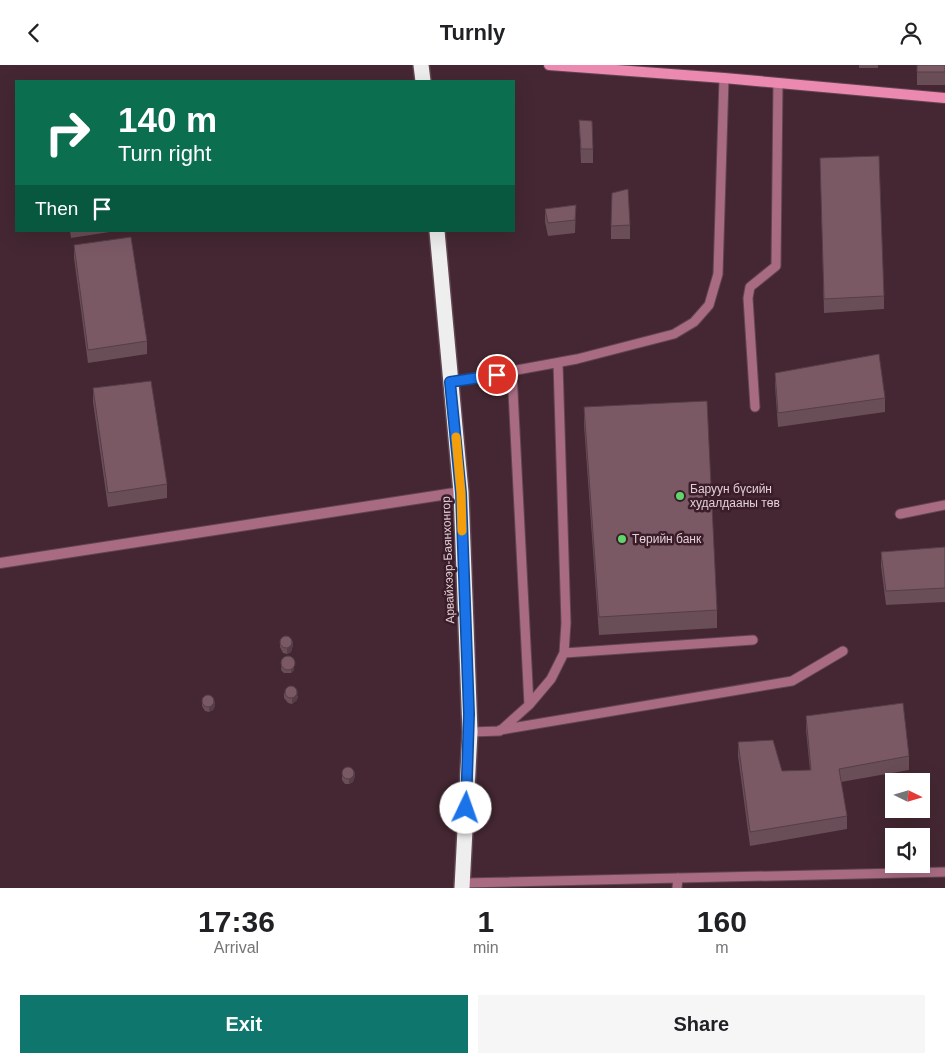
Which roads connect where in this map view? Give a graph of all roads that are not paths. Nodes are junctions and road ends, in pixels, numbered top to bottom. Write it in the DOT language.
graph roads {
  1 [pos="421,65"];
  2 [pos="549,65"];
  3 [pos="724,78"];
  4 [pos="423,80"];
  5 [pos="778,83"];
  6 [pos="945,98"];
  7 [pos="437,232"];
  8 [pos="558,363"];
  9 [pos="512,372"];
  10 [pos="450,382"];
  11 [pos="755,407"];
  12 [pos="461,493"];
  13 [pos="945,505"];
  14 [pos="900,514"];
  15 [pos="0,563"];
  16 [pos="753,639"];
  17 [pos="843,651"];
  18 [pos="564,653"];
  19 [pos="529,705"];
  20 [pos="500,731"];
  21 [pos="470,733"];
  22 [pos="945,872"];
  23 [pos="678,878"];
  24 [pos="462,885"];
  25 [pos="677,888"];
  1 -- 4 [label="highway"];
  2 -- 3 [label="street"];
  3 -- 5 [label="street"];
  3 -- 8 [label="lane"];
  5 -- 6 [label="street"];
  5 -- 11 [label="lane"];
  7 -- 10 [label="highway, Арвайхээр-Баянхонгор"];
  8 -- 9 [label="lane"];
  8 -- 18 [label="lane"];
  9 -- 10 [label="lane"];
  9 -- 19 [label="lane"];
  10 -- 12 [label="highway, Арвайхээр-Баянхонгор"];
  12 -- 15 [label="street"];
  12 -- 21 [label="highway, Арвайхээр-Баянхонгор"];
  13 -- 14 [label="lane"];
  16 -- 18 [label="lane"];
  17 -- 20 [label="lane"];
  18 -- 19 [label="lane"];
  19 -- 20 [label="lane"];
  20 -- 21 [label="lane"];
  21 -- 24 [label="highway, Арвайхээр-Баянхонгор"];
  22 -- 23 [label="lane"];
  23 -- 24 [label="lane"];
  23 -- 25 [label="lane"];
}
